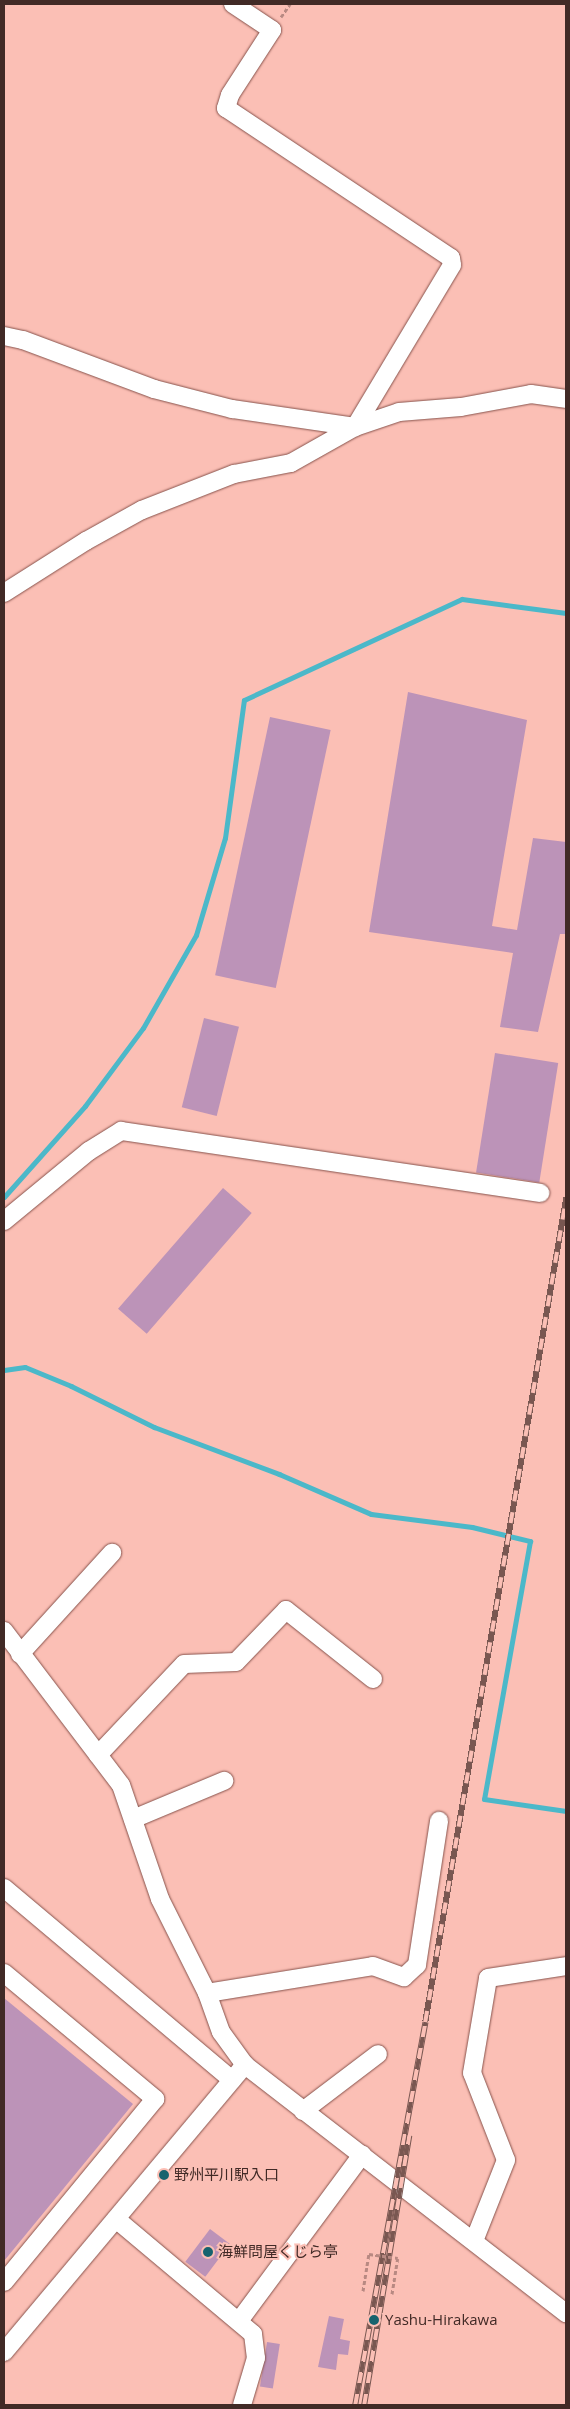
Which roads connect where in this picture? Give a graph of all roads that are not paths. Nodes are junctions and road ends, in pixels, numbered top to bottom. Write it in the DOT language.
graph roads {
  1 [pos="233,4"];
  2 [pos="4,336"];
  3 [pos="566,399"];
  4 [pos="355,427"];
  5 [pos="4,593"];
  6 [pos="540,1193"];
  7 [pos="4,1221"];
  8 [pos="112,1553"];
  9 [pos="4,1631"];
  10 [pos="20,1654"];
  11 [pos="373,1679"];
  12 [pos="98,1755"];
  13 [pos="224,1781"];
  14 [pos="133,1819"];
  15 [pos="439,1821"];
  16 [pos="4,1888"];
  17 [pos="566,1966"];
  18 [pos="4,1973"];
  19 [pos="207,1993"];
  20 [pos="378,2054"];
  21 [pos="245,2065"];
  22 [pos="232,2080"];
  23 [pos="303,2111"];
  24 [pos="362,2155"];
  25 [pos="116,2219"];
  26 [pos="474,2241"];
  27 [pos="4,2282"];
  28 [pos="566,2313"];
  29 [pos="239,2321"];
  30 [pos="4,2352"];
  31 [pos="242,2405"];
  1 -- 4 [label="street"];
  2 -- 4 [label="street"];
  3 -- 4 [label="street"];
  4 -- 5 [label="street"];
  6 -- 7 [label="street"];
  8 -- 10 [label="street"];
  9 -- 10 [label="street"];
  10 -- 12 [label="street"];
  11 -- 12 [label="street"];
  12 -- 14 [label="street"];
  13 -- 14 [label="street"];
  14 -- 19 [label="street"];
  15 -- 19 [label="street"];
  16 -- 22 [label="street"];
  17 -- 26 [label="street"];
  18 -- 27 [label="street"];
  19 -- 21 [label="street"];
  20 -- 23 [label="street"];
  21 -- 22 [label="street"];
  21 -- 23 [label="street"];
  22 -- 25 [label="street"];
  23 -- 24 [label="street"];
  24 -- 26 [label="street"];
  24 -- 29 [label="street"];
  25 -- 29 [label="street"];
  25 -- 30 [label="street"];
  26 -- 28 [label="street"];
  29 -- 31 [label="street"];
}
